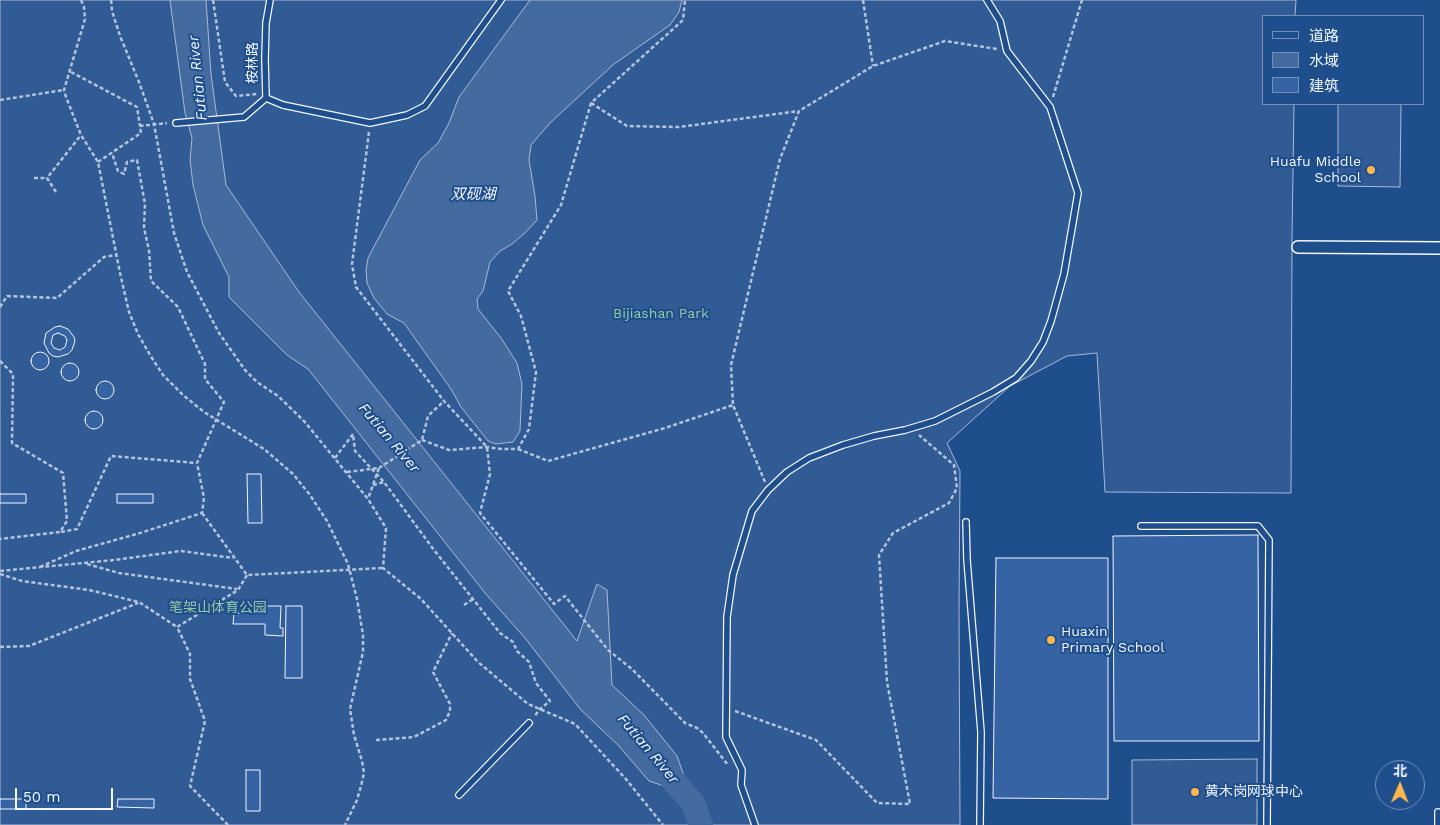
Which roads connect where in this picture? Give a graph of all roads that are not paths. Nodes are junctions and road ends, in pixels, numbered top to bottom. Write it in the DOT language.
graph roads {
  1 [pos="270,0"];
  2 [pos="501,0"];
  3 [pos="987,0"];
  4 [pos="266,96"];
  5 [pos="176,123"];
  6 [pos="1298,247"];
  7 [pos="1440,248"];
  8 [pos="966,522"];
  9 [pos="1141,526"];
  10 [pos="529,723"];
  11 [pos="459,795"];
  12 [pos="1438,812"];
  13 [pos="755,825"];
  14 [pos="980,825"];
  15 [pos="1266,825"];
  16 [pos="1438,825"];
  1 -- 4 [label="lane, 桉林路"];
  2 -- 4 [label="lane"];
  3 -- 13 [label="lane"];
  4 -- 5 [label="lane, 桉林路"];
  6 -- 7 [label="street"];
  8 -- 14 [label="lane"];
  9 -- 15 [label="lane"];
  10 -- 11 [label="lane"];
  12 -- 16 [label="lane"];
}
